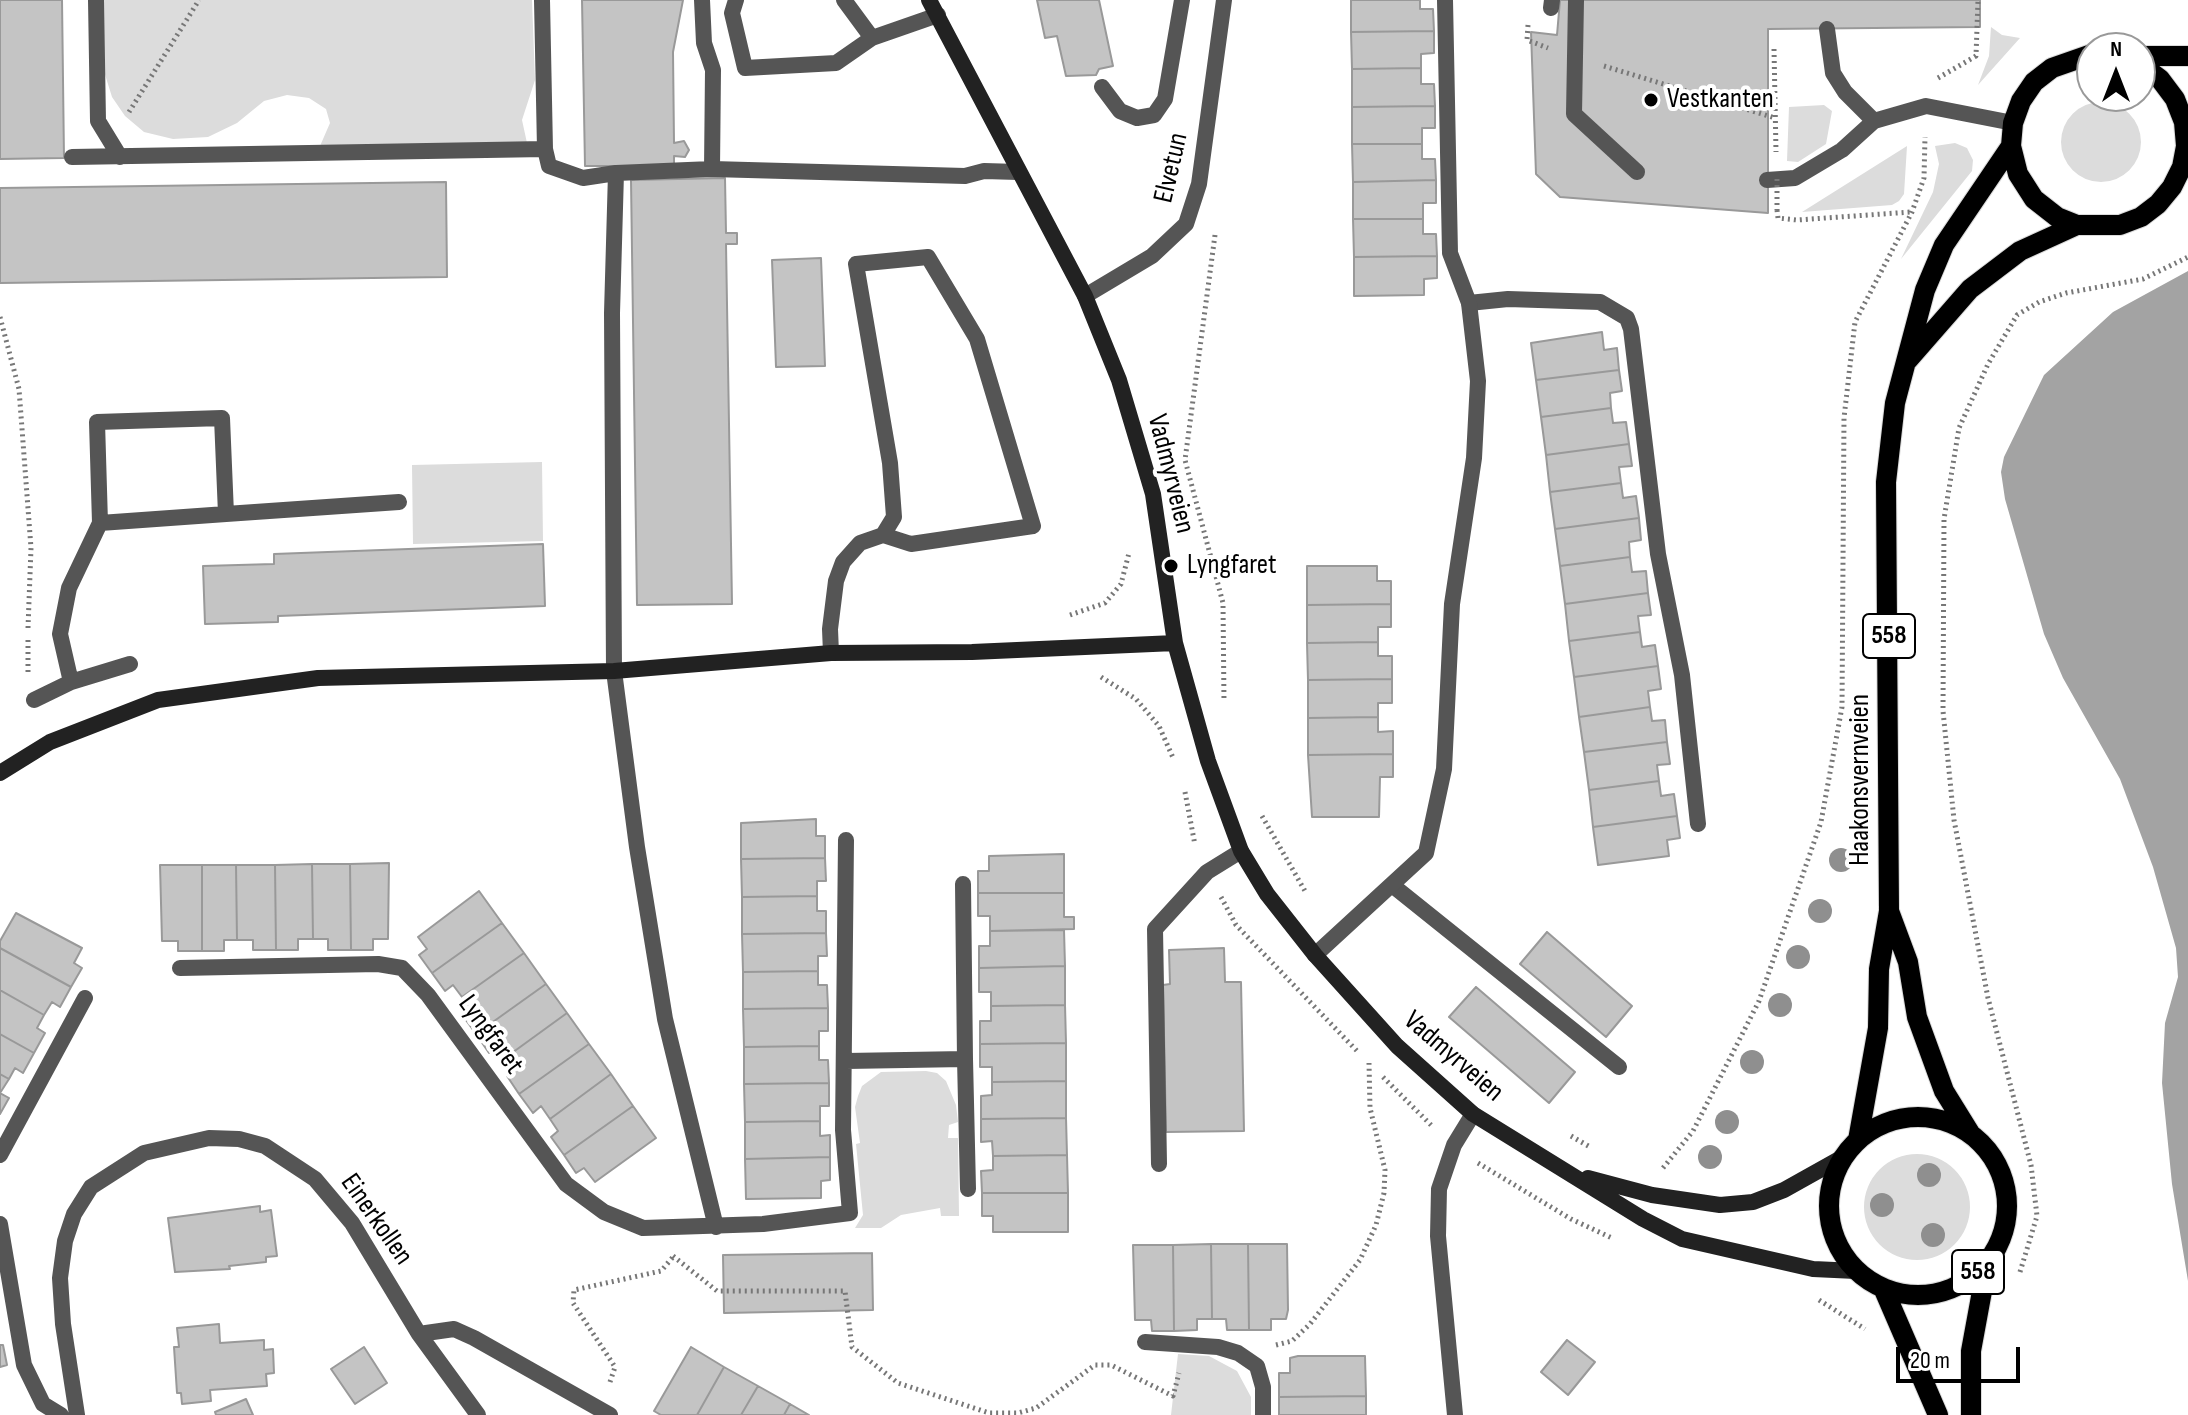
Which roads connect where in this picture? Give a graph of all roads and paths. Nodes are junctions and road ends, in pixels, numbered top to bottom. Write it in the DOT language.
graph roads {
  1 [pos="96,0"];
  2 [pos="199,0"];
  3 [pos="542,0"];
  4 [pos="702,0"];
  5 [pos="736,0"];
  6 [pos="844,0"];
  7 [pos="1182,0"];
  8 [pos="1224,0"];
  9 [pos="1445,0"];
  10 [pos="1576,0"];
  11 [pos="1978,0"];
  12 [pos="933,7"];
  13 [pos="1528,13"];
  14 [pos="1827,29"];
  15 [pos="872,38"];
  16 [pos="1774,49"];
  17 [pos="1562,53"];
  18 [pos="2156,56"];
  19 [pos="2188,56"];
  20 [pos="2076,57"];
  21 [pos="1591,62"];
  22 [pos="2156,76"];
  23 [pos="1102,87"];
  24 [pos="1926,106"];
  25 [pos="1775,118"];
  26 [pos="98,121"];
  27 [pos="1874,121"];
  28 [pos="2013,123"];
  29 [pos="2187,145"];
  30 [pos="2011,146"];
  31 [pos="1776,148"];
  32 [pos="545,149"];
  33 [pos="72,157"];
  34 [pos="120,157"];
  35 [pos="712,169"];
  36 [pos="1018,172"];
  37 [pos="1637,172"];
  38 [pos="616,173"];
  39 [pos="1772,180"];
  40 [pos="1912,212"];
  41 [pos="2077,225"];
  42 [pos="2188,257"];
  43 [pos="1085,296"];
  44 [pos="1469,303"];
  45 [pos="0,317"];
  46 [pos="1905,363"];
  47 [pos="1185,460"];
  48 [pos="399,502"];
  49 [pos="226,514"];
  50 [pos="100,523"];
  51 [pos="883,535"];
  52 [pos="1175,643"];
  53 [pos="831,653"];
  54 [pos="130,664"];
  55 [pos="614,671"];
  56 [pos="71,682"];
  57 [pos="34,700"];
  58 [pos="1224,714"];
  59 [pos="0,773"];
  60 [pos="1256,803"];
  61 [pos="1698,824"];
  62 [pos="846,840"];
  63 [pos="1241,851"];
  64 [pos="963,884"];
  65 [pos="1392,885"];
  66 [pos="1889,911"];
  67 [pos="1336,936"];
  68 [pos="1315,955"];
  69 [pos="180,968"];
  70 [pos="85,998"];
  71 [pos="965,1059"];
  72 [pos="846,1061"];
  73 [pos="1369,1063"];
  74 [pos="1619,1067"];
  75 [pos="1473,1114"];
  76 [pos="1560,1130"];
  77 [pos="1970,1133"];
  78 [pos="1858,1140"];
  79 [pos="1598,1152"];
  80 [pos="0,1155"];
  81 [pos="1843,1157"];
  82 [pos="1159,1164"];
  83 [pos="1575,1175"];
  84 [pos="968,1189"];
  85 [pos="1652,1195"];
  86 [pos="0,1224"];
  87 [pos="716,1227"];
  88 [pos="1987,1264"];
  89 [pos="1856,1271"];
  90 [pos="2014,1286"];
  91 [pos="1884,1290"];
  92 [pos="1809,1296"];
  93 [pos="1870,1333"];
  94 [pos="419,1334"];
  95 [pos="1145,1342"];
  96 [pos="1187,1345"];
  97 [pos="1271,1345"];
  98 [pos="614,1365"];
  99 [pos="61,1415"];
  100 [pos="77,1415"];
  101 [pos="478,1415"];
  102 [pos="610,1415"];
  103 [pos="1263,1415"];
  104 [pos="1455,1415"];
  105 [pos="1938,1415"];
  106 [pos="1971,1415"];
  1 -- 26 [label="street"];
  2 -- 26 [label="path"];
  3 -- 32 [label="street"];
  4 -- 35 [label="street"];
  5 -- 15 [label="street, Vadmyrveien"];
  6 -- 15 [label="street"];
  7 -- 23 [label="street, Elvetun"];
  8 -- 43 [label="street, Elvetun"];
  9 -- 44 [label="street"];
  10 -- 37 [label="street"];
  11 -- 24 [label="path"];
  12 -- 15 [label="street, Vadmyrveien"];
  12 -- 36 [label="main road, Vadmyrveien"];
  13 -- 17 [label="path"];
  14 -- 27 [label="street"];
  16 -- 25 [label="path"];
  18 -- 19 [label="main road"];
  20 -- 28 [label="main road, 558"];
  21 -- 25 [label="path"];
  22 -- 29 [label="main road, 558"];
  24 -- 27 [label="street"];
  24 -- 28 [label="street"];
  24 -- 40 [label="path"];
  25 -- 31 [label="path"];
  26 -- 34 [label="street"];
  27 -- 39 [label="street"];
  28 -- 30 [label="main road, 558"];
  29 -- 41 [label="main road, 558"];
  30 -- 41 [label="main road, 558"];
  30 -- 46 [label="main road, Haakonsvernveien / 558"];
  32 -- 34 [label="street"];
  32 -- 38 [label="street"];
  33 -- 34 [label="street"];
  35 -- 36 [label="street"];
  35 -- 38 [label="street"];
  36 -- 43 [label="main road, Vadmyrveien"];
  38 -- 55 [label="street"];
  39 -- 40 [label="path, bridge"];
  40 -- 85 [label="path"];
  41 -- 46 [label="main road, Haakonsvernveien / 558"];
  42 -- 90 [label="path"];
  43 -- 52 [label="main road, Vadmyrveien"];
  44 -- 61 [label="street"];
  44 -- 65 [label="street"];
  45 -- 57 [label="path"];
  46 -- 66 [label="main road, Haakonsvernveien / 558"];
  47 -- 58 [label="path"];
  48 -- 49 [label="street"];
  49 -- 50 [label="street"];
  49 -- 50 [label="street"];
  50 -- 56 [label="street"];
  51 -- 51 [label="street"];
  51 -- 53 [label="street"];
  52 -- 53 [label="main road"];
  52 -- 63 [label="main road, Vadmyrveien"];
  53 -- 55 [label="main road"];
  54 -- 56 [label="street"];
  55 -- 59 [label="main road"];
  55 -- 87 [label="street"];
  56 -- 57 [label="street"];
  60 -- 67 [label="path"];
  62 -- 72 [label="street, Lyngfaret"];
  63 -- 68 [label="main road, Vadmyrveien"];
  63 -- 82 [label="street"];
  64 -- 71 [label="street"];
  65 -- 67 [label="street"];
  65 -- 74 [label="street"];
  66 -- 77 [label="main road, Haakonsvernveien / 558"];
  66 -- 78 [label="main road, Haakonsvernveien / 558"];
  67 -- 68 [label="street"];
  68 -- 75 [label="main road, Vadmyrveien"];
  69 -- 87 [label="street, Lyngfaret"];
  70 -- 80 [label="street"];
  71 -- 72 [label="street"];
  71 -- 84 [label="street"];
  72 -- 87 [label="street, Lyngfaret"];
  73 -- 97 [label="path"];
  75 -- 83 [label="main road, Vadmyrveien"];
  75 -- 104 [label="street"];
  76 -- 79 [label="path"];
  77 -- 78 [label="main road, 558"];
  77 -- 88 [label="main road, 558"];
  78 -- 81 [label="main road, 558"];
  81 -- 85 [label="main road, Vadmyrveien"];
  81 -- 89 [label="main road, 558"];
  83 -- 85 [label="main road, Vadmyrveien"];
  83 -- 89 [label="main road, Vadmyrveien"];
  86 -- 99 [label="street"];
  88 -- 91 [label="main road, 558"];
  88 -- 106 [label="main road, 558"];
  89 -- 91 [label="main road, 558"];
  91 -- 105 [label="main road"];
  92 -- 93 [label="path"];
  94 -- 100 [label="street, Einerkollen"];
  94 -- 101 [label="street, Einerkollen"];
  94 -- 102 [label="street"];
  95 -- 96 [label="street"];
  96 -- 98 [label="path"];
  96 -- 103 [label="street"];
}
